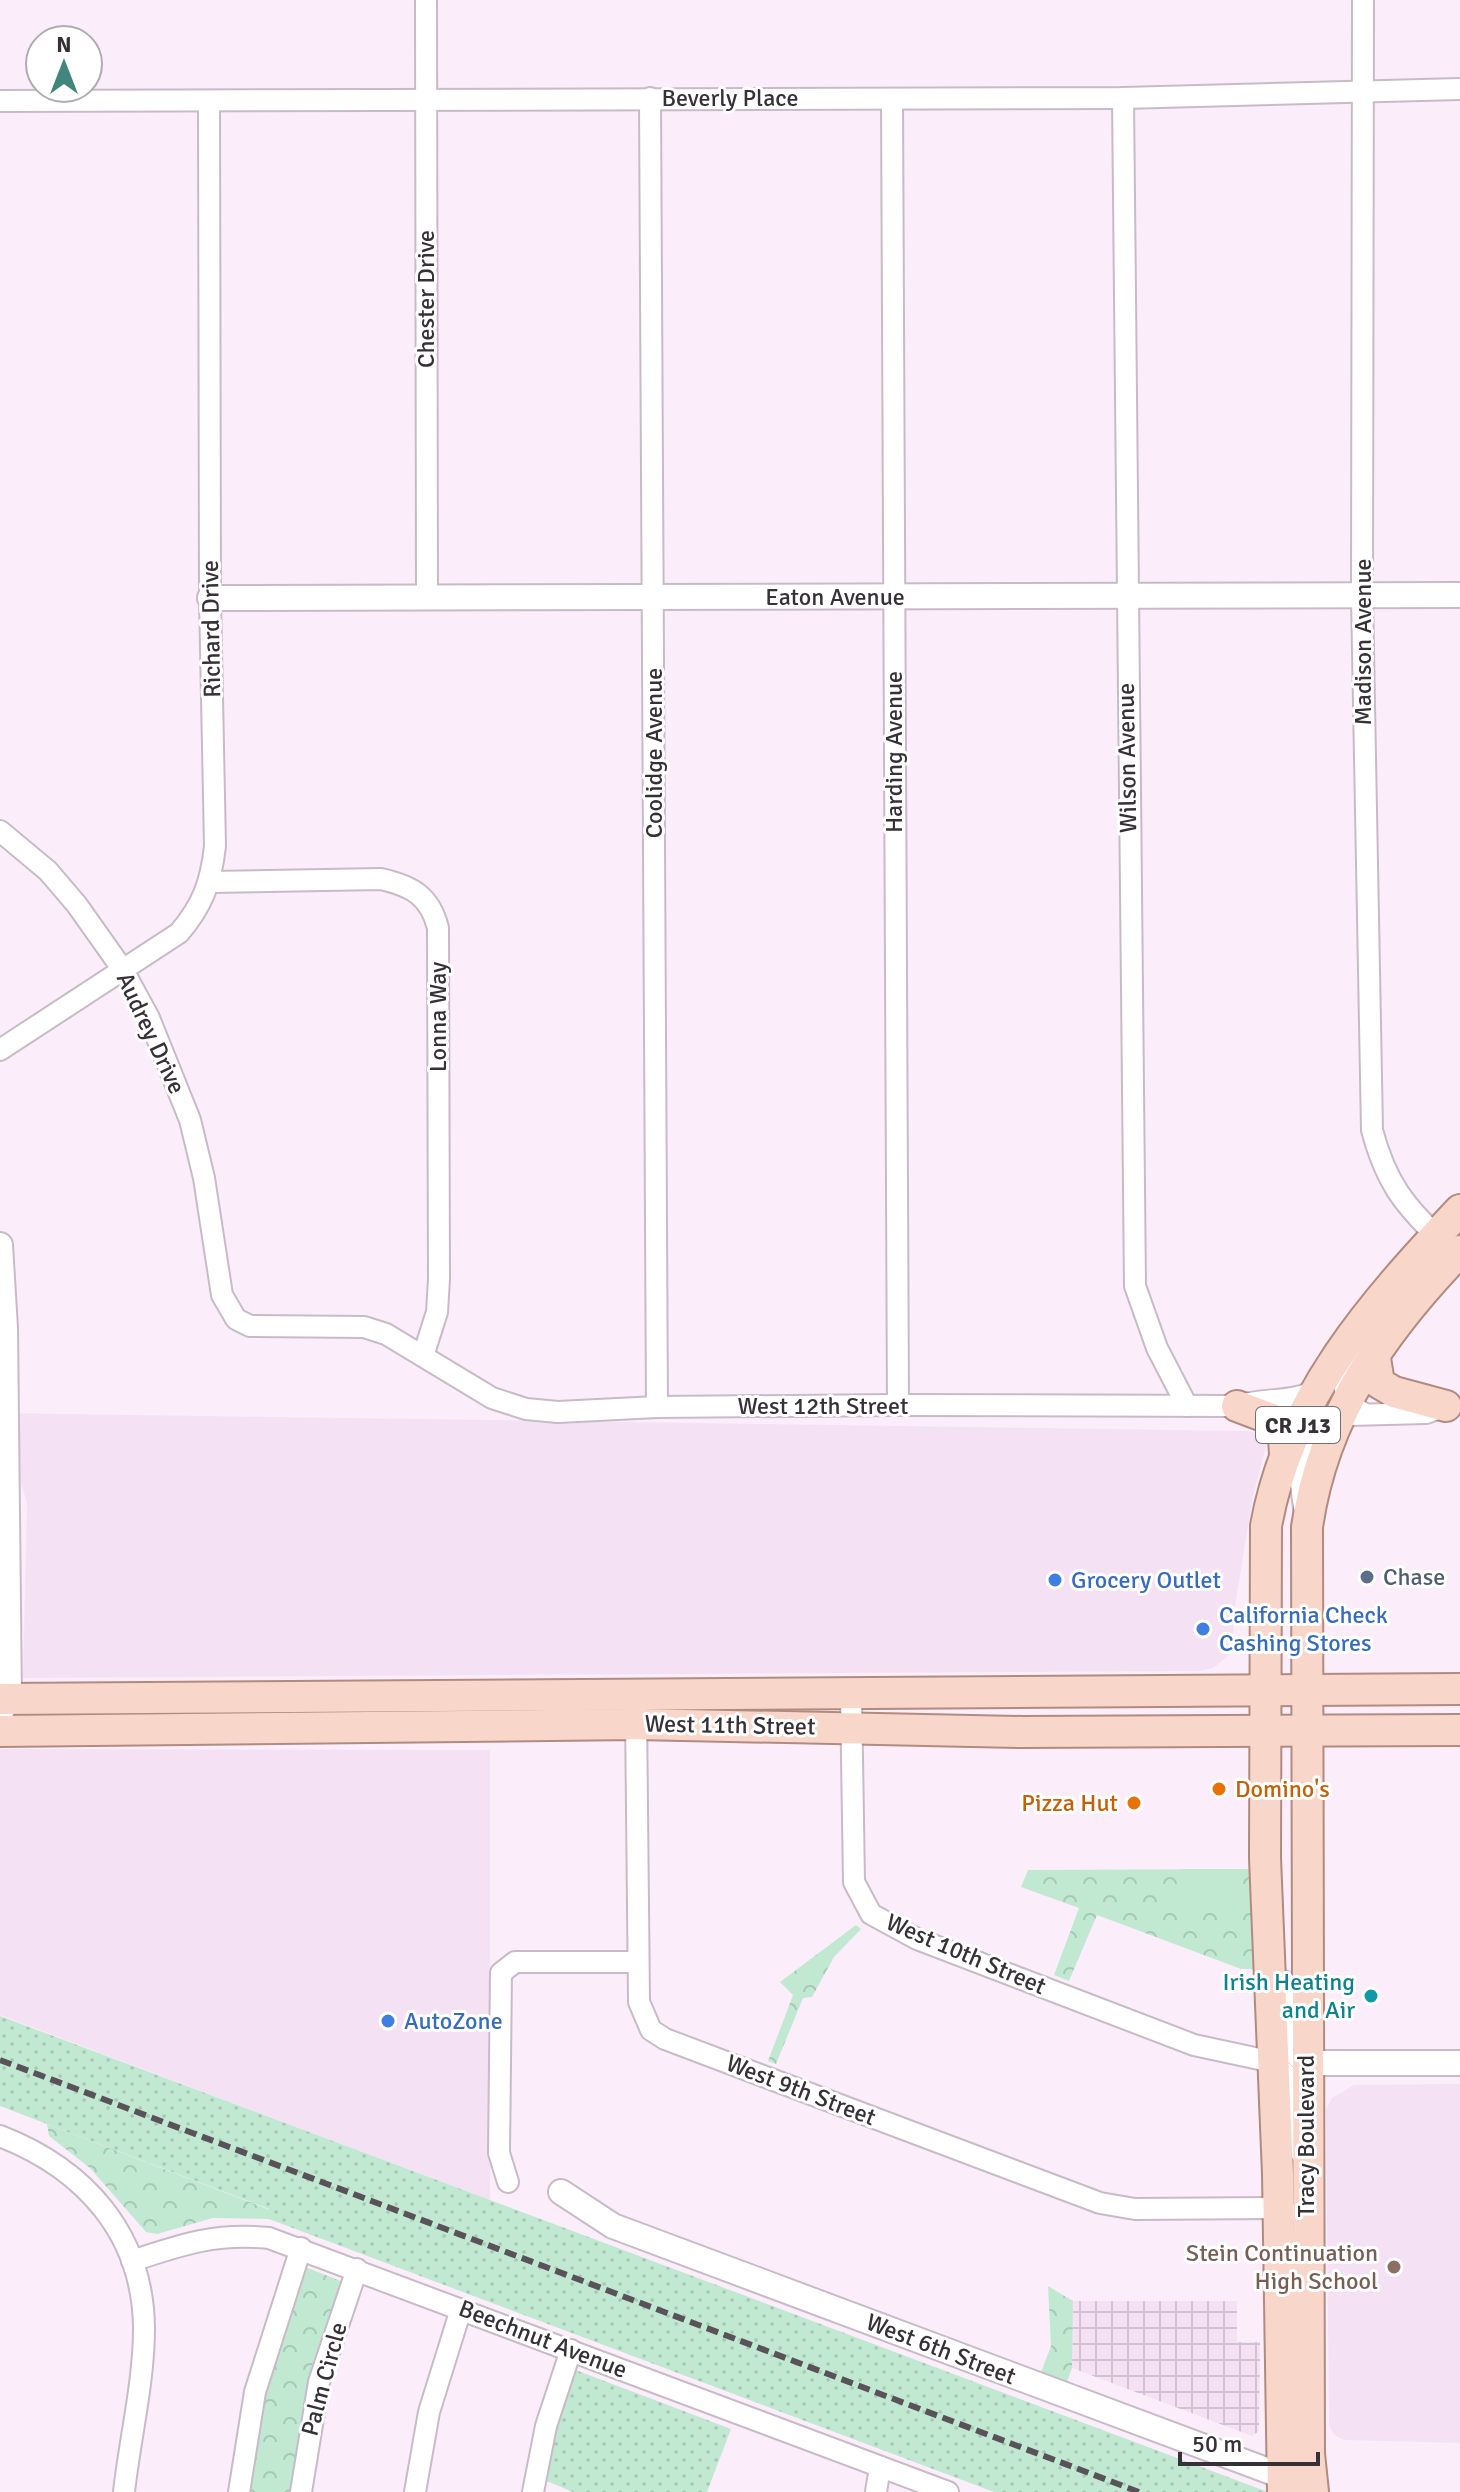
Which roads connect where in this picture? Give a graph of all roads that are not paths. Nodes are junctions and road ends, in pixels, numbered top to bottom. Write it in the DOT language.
graph roads {
  1 [pos="426,0"];
  2 [pos="1363,0"];
  3 [pos="1460,89"];
  4 [pos="1364,92"];
  5 [pos="650,98"];
  6 [pos="1123,98"];
  7 [pos="892,99"];
  8 [pos="426,100"];
  9 [pos="0,101"];
  10 [pos="209,101"];
  11 [pos="1460,595"];
  12 [pos="893,596"];
  13 [pos="1126,596"];
  14 [pos="654,597"];
  15 [pos="1362,597"];
  16 [pos="210,598"];
  17 [pos="427,598"];
  18 [pos="0,831"];
  19 [pos="211,882"];
  20 [pos="123,970"];
  21 [pos="0,1050"];
  22 [pos="1460,1210"];
  23 [pos="0,1245"];
  24 [pos="1451,1247"];
  25 [pos="1389,1286"];
  26 [pos="2,1328"];
  27 [pos="1374,1352"];
  28 [pos="423,1356"];
  29 [pos="898,1405"];
  30 [pos="1187,1406"];
  31 [pos="1237,1406"];
  32 [pos="1295,1406"];
  33 [pos="1453,1406"];
  34 [pos="657,1407"];
  35 [pos="1348,1411"];
  36 [pos="1285,1455"];
  37 [pos="1307,1527"];
  38 [pos="1460,1689"];
  39 [pos="1264,1690"];
  40 [pos="1305,1690"];
  41 [pos="851,1695"];
  42 [pos="3,1704"];
  43 [pos="636,1710"];
  44 [pos="852,1727"];
  45 [pos="1460,1730"];
  46 [pos="0,1731"];
  47 [pos="1264,1731"];
  48 [pos="1305,1731"];
  49 [pos="1267,1958"];
  50 [pos="638,1962"];
  51 [pos="1273,2062"];
  52 [pos="1306,2063"];
  53 [pos="1460,2063"];
  54 [pos="0,2136"];
  55 [pos="1306,2160"];
  56 [pos="508,2182"];
  57 [pos="561,2192"];
  58 [pos="1279,2208"];
  59 [pos="301,2248"];
  60 [pos="132,2261"];
  61 [pos="357,2269"];
  62 [pos="461,2309"];
  63 [pos="1308,2318"];
  64 [pos="571,2350"];
  65 [pos="880,2467"];
  66 [pos="1303,2488"];
  67 [pos="124,2492"];
  68 [pos="239,2492"];
  69 [pos="301,2492"];
  70 [pos="415,2492"];
  71 [pos="533,2492"];
  72 [pos="876,2492"];
  73 [pos="948,2492"];
  1 -- 8 [label="street, Chester Drive"];
  2 -- 4 [label="street, Madison Avenue"];
  3 -- 4 [label="street, Beverly Place"];
  4 -- 6 [label="street, Beverly Place"];
  4 -- 15 [label="street, Madison Avenue"];
  5 -- 7 [label="street, Beverly Place"];
  5 -- 8 [label="street, Beverly Place"];
  5 -- 14 [label="street, Coolidge Avenue"];
  6 -- 7 [label="street, Beverly Place"];
  6 -- 13 [label="street, Wilson Avenue"];
  7 -- 12 [label="street, Harding Avenue"];
  8 -- 10 [label="street, Beverly Place"];
  8 -- 17 [label="street, Chester Drive"];
  9 -- 10 [label="street, Beverly Place"];
  10 -- 16 [label="street, Richard Drive"];
  11 -- 15 [label="street, Eaton Avenue"];
  12 -- 13 [label="street, Eaton Avenue"];
  12 -- 14 [label="street, Eaton Avenue"];
  12 -- 29 [label="street, Harding Avenue"];
  13 -- 15 [label="street, Eaton Avenue"];
  13 -- 30 [label="street, Wilson Avenue"];
  14 -- 17 [label="street, Eaton Avenue"];
  14 -- 34 [label="street, Coolidge Avenue"];
  15 -- 24 [label="street, Madison Avenue"];
  16 -- 17 [label="street, Eaton Avenue"];
  16 -- 19 [label="street, Richard Drive"];
  18 -- 20 [label="street, Audrey Drive"];
  19 -- 20 [label="street, Richard Drive"];
  19 -- 28 [label="street, Lonna Way"];
  20 -- 21 [label="street, Richard Drive"];
  20 -- 28 [label="street, Audrey Drive"];
  22 -- 24 [label="main road, CR J13"];
  23 -- 26 [label="street"];
  24 -- 25 [label="main road, CR J13"];
  24 -- 27 [label="main road, CR J13"];
  25 -- 32 [label="main road, CR J13"];
  25 -- 35 [label="street"];
  26 -- 42 [label="street"];
  27 -- 33 [label="main road"];
  27 -- 35 [label="main road, CR J13"];
  28 -- 34 [label="street, West 12th Street"];
  29 -- 30 [label="street, West 12th Street"];
  29 -- 34 [label="street, West 12th Street"];
  30 -- 31 [label="street, West 12th Street"];
  31 -- 32 [label="street, West 12th Street"];
  31 -- 36 [label="main road"];
  32 -- 36 [label="main road, CR J13"];
  32 -- 37 [label="street"];
  33 -- 35 [label="street"];
  35 -- 37 [label="main road, CR J13"];
  36 -- 39 [label="main road, CR J13"];
  37 -- 40 [label="main road, CR J13"];
  38 -- 40 [label="main road, West 11th Street"];
  39 -- 40 [label="main road, West 11th Street"];
  39 -- 41 [label="main road, West 11th Street"];
  39 -- 47 [label="main road, Tracy Boulevard"];
  40 -- 48 [label="main road, CR J13"];
  41 -- 43 [label="main road, West 11th Street"];
  41 -- 44 [label="street, West 10th Street"];
  42 -- 43 [label="main road, West 11th Street"];
  43 -- 44 [label="main road, West 11th Street"];
  43 -- 46 [label="main road, West 11th Street"];
  43 -- 50 [label="street, West 9th Street"];
  44 -- 47 [label="main road, West 11th Street"];
  44 -- 51 [label="street, West 10th Street"];
  45 -- 48 [label="main road, West 11th Street"];
  47 -- 48 [label="main road, West 11th Street"];
  47 -- 49 [label="main road, Tracy Boulevard"];
  48 -- 52 [label="main road, Tracy Boulevard"];
  49 -- 51 [label="main road, Tracy Boulevard"];
  49 -- 52 [label="street"];
  50 -- 56 [label="street"];
  50 -- 58 [label="street, West 9th Street"];
  51 -- 55 [label="street"];
  51 -- 58 [label="main road, Tracy Boulevard"];
  52 -- 53 [label="street"];
  52 -- 55 [label="main road, Tracy Boulevard"];
  54 -- 60 [label="street"];
  55 -- 63 [label="main road, Tracy Boulevard"];
  57 -- 66 [label="street, West 6th Street"];
  58 -- 63 [label="street"];
  58 -- 66 [label="main road, Tracy Boulevard"];
  59 -- 60 [label="street, Beechnut Avenue"];
  59 -- 61 [label="street, Beechnut Avenue"];
  59 -- 68 [label="street"];
  60 -- 67 [label="street"];
  61 -- 62 [label="street, Beechnut Avenue"];
  61 -- 69 [label="street, Palm Circle"];
  62 -- 64 [label="street, Beechnut Avenue"];
  62 -- 70 [label="street"];
  63 -- 66 [label="main road, Tracy Boulevard"];
  64 -- 65 [label="street, Beechnut Avenue"];
  64 -- 71 [label="street"];
  65 -- 72 [label="street"];
  65 -- 73 [label="street, Beechnut Avenue"];
}
